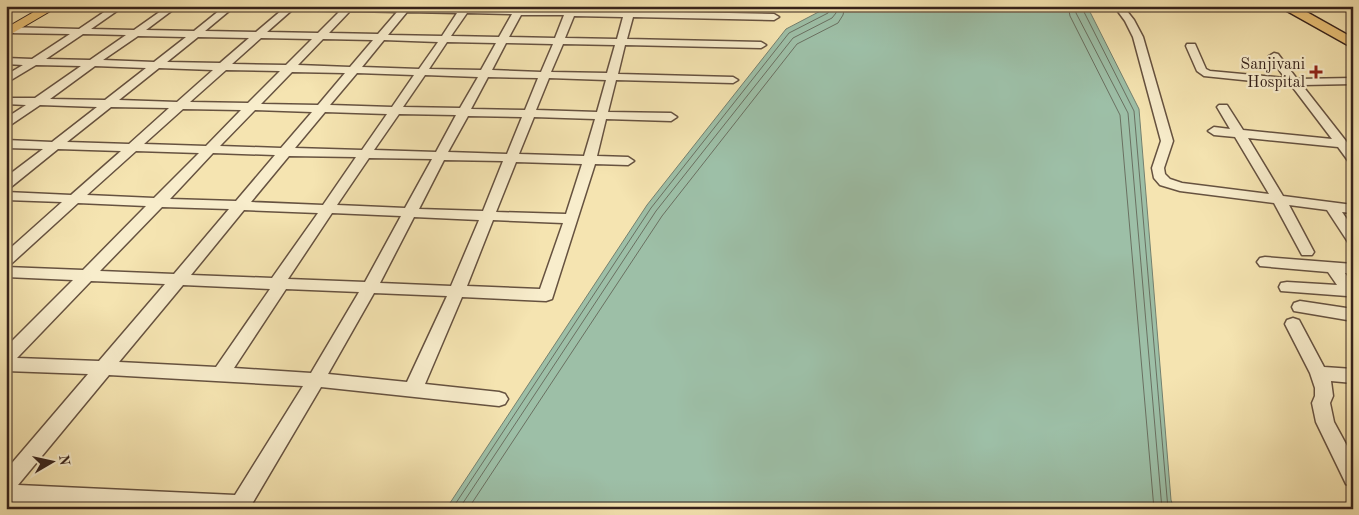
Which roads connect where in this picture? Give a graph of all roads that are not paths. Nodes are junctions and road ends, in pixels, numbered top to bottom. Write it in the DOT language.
graph roads {
  1 [pos="53,6"];
  2 [pos="120,6"];
  3 [pos="174,6"];
  4 [pos="231,6"];
  5 [pos="244,6"];
  6 [pos="1118,6"];
  7 [pos="1285,6"];
  8 [pos="1297,6"];
  9 [pos="290,7"];
  10 [pos="349,7"];
  11 [pos="406,8"];
  12 [pos="465,9"];
  13 [pos="519,9"];
  14 [pos="572,10"];
  15 [pos="630,10"];
  16 [pos="694,11"];
  17 [pos="774,17"];
  18 [pos="8,31"];
  19 [pos="82,31"];
  20 [pos="137,32"];
  21 [pos="197,33"];
  22 [pos="259,35"];
  23 [pos="321,36"];
  24 [pos="1353,37"];
  25 [pos="381,38"];
  26 [pos="444,39"];
  27 [pos="503,41"];
  28 [pos="559,42"];
  29 [pos="621,44"];
  30 [pos="1353,44"];
  31 [pos="760,46"];
  32 [pos="1191,46"];
  33 [pos="1274,56"];
  34 [pos="6,61"];
  35 [pos="34,62"];
  36 [pos="92,64"];
  37 [pos="156,65"];
  38 [pos="222,67"];
  39 [pos="289,69"];
  40 [pos="354,70"];
  41 [pos="422,72"];
  42 [pos="485,74"];
  43 [pos="546,75"];
  44 [pos="612,77"];
  45 [pos="6,80"];
  46 [pos="733,80"];
  47 [pos="1353,81"];
  48 [pos="1294,82"];
  49 [pos="6,101"];
  50 [pos="38,102"];
  51 [pos="108,103"];
  52 [pos="180,105"];
  53 [pos="252,107"];
  54 [pos="1223,107"];
  55 [pos="322,109"];
  56 [pos="395,111"];
  57 [pos="465,113"];
  58 [pos="530,114"];
  59 [pos="602,116"];
  60 [pos="671,117"];
  61 [pos="6,124"];
  62 [pos="1214,131"];
  63 [pos="1239,134"];
  64 [pos="6,144"];
  65 [pos="1341,144"];
  66 [pos="55,146"];
  67 [pos="132,148"];
  68 [pos="209,150"];
  69 [pos="285,152"];
  70 [pos="365,154"];
  71 [pos="441,156"];
  72 [pos="512,158"];
  73 [pos="1353,159"];
  74 [pos="590,160"];
  75 [pos="628,161"];
  76 [pos="6,184"];
  77 [pos="6,196"];
  78 [pos="75,199"];
  79 [pos="1279,200"];
  80 [pos="158,202"];
  81 [pos="240,206"];
  82 [pos="1331,206"];
  83 [pos="327,209"];
  84 [pos="1353,209"];
  85 [pos="410,213"];
  86 [pos="488,216"];
  87 [pos="571,219"];
  88 [pos="1353,239"];
  89 [pos="1307,252"];
  90 [pos="6,260"];
  91 [pos="1265,262"];
  92 [pos="1332,267"];
  93 [pos="1353,269"];
  94 [pos="6,272"];
  95 [pos="86,276"];
  96 [pos="178,280"];
  97 [pos="278,284"];
  98 [pos="1287,287"];
  99 [pos="369,288"];
  100 [pos="457,291"];
  101 [pos="1300,307"];
  102 [pos="1353,315"];
  103 [pos="1293,324"];
  104 [pos="6,358"];
  105 [pos="6,364"];
  106 [pos="104,368"];
  107 [pos="1319,373"];
  108 [pos="220,375"];
  109 [pos="1353,376"];
  110 [pos="316,380"];
  111 [pos="413,390"];
  112 [pos="499,399"];
  113 [pos="1353,478"];
  114 [pos="6,485"];
  115 [pos="6,494"];
  116 [pos="131,504"];
  117 [pos="239,507"];
  1 -- 18 [label="main road"];
  2 -- 19 [label="street"];
  3 -- 20 [label="street"];
  4 -- 21 [label="street"];
  5 -- 9 [label="street"];
  6 -- 79 [label="street"];
  7 -- 30 [label="highway"];
  8 -- 24 [label="highway"];
  9 -- 10 [label="street"];
  9 -- 22 [label="street"];
  10 -- 11 [label="street"];
  10 -- 23 [label="street"];
  11 -- 12 [label="street"];
  11 -- 25 [label="street"];
  12 -- 13 [label="street"];
  12 -- 26 [label="street"];
  13 -- 14 [label="street"];
  13 -- 27 [label="street"];
  14 -- 15 [label="street"];
  14 -- 28 [label="street"];
  15 -- 16 [label="street"];
  15 -- 29 [label="street"];
  16 -- 17 [label="street"];
  18 -- 19 [label="street"];
  19 -- 20 [label="street"];
  19 -- 35 [label="street"];
  20 -- 21 [label="street"];
  20 -- 36 [label="street"];
  21 -- 22 [label="street"];
  21 -- 37 [label="street"];
  22 -- 23 [label="street"];
  22 -- 38 [label="street"];
  23 -- 25 [label="street"];
  23 -- 39 [label="street"];
  25 -- 26 [label="street"];
  25 -- 40 [label="street"];
  26 -- 27 [label="street"];
  26 -- 41 [label="street"];
  27 -- 28 [label="street"];
  27 -- 42 [label="street"];
  28 -- 29 [label="street"];
  28 -- 43 [label="street"];
  29 -- 31 [label="street"];
  29 -- 44 [label="street"];
  32 -- 48 [label="street"];
  33 -- 48 [label="street"];
  34 -- 35 [label="street"];
  35 -- 36 [label="street"];
  35 -- 45 [label="street"];
  36 -- 37 [label="street"];
  36 -- 50 [label="street"];
  37 -- 38 [label="street"];
  37 -- 51 [label="street"];
  38 -- 39 [label="street"];
  38 -- 52 [label="street"];
  39 -- 40 [label="street"];
  39 -- 53 [label="street"];
  40 -- 41 [label="street"];
  40 -- 55 [label="street"];
  41 -- 42 [label="street"];
  41 -- 56 [label="street"];
  42 -- 43 [label="street"];
  42 -- 57 [label="street"];
  43 -- 44 [label="street"];
  43 -- 58 [label="street"];
  44 -- 46 [label="street"];
  44 -- 59 [label="street"];
  47 -- 48 [label="street"];
  48 -- 65 [label="street"];
  49 -- 50 [label="street"];
  50 -- 51 [label="street"];
  50 -- 61 [label="street"];
  51 -- 52 [label="street"];
  51 -- 66 [label="street"];
  52 -- 53 [label="street"];
  52 -- 67 [label="street"];
  53 -- 55 [label="street"];
  53 -- 68 [label="street"];
  54 -- 63 [label="street"];
  55 -- 56 [label="street"];
  55 -- 69 [label="street"];
  56 -- 57 [label="street"];
  56 -- 70 [label="street"];
  57 -- 58 [label="street"];
  57 -- 71 [label="street"];
  58 -- 59 [label="street"];
  58 -- 72 [label="street"];
  59 -- 60 [label="street"];
  59 -- 74 [label="street"];
  62 -- 63 [label="street"];
  63 -- 65 [label="street"];
  63 -- 79 [label="street"];
  64 -- 66 [label="street"];
  65 -- 73 [label="street"];
  66 -- 67 [label="street"];
  66 -- 76 [label="street"];
  67 -- 68 [label="street"];
  67 -- 78 [label="street"];
  68 -- 69 [label="street"];
  68 -- 80 [label="street"];
  69 -- 70 [label="street"];
  69 -- 81 [label="street"];
  70 -- 71 [label="street"];
  70 -- 83 [label="street"];
  71 -- 72 [label="street"];
  71 -- 85 [label="street"];
  72 -- 74 [label="street"];
  72 -- 86 [label="street"];
  74 -- 75 [label="street"];
  74 -- 87 [label="street"];
  77 -- 78 [label="street"];
  78 -- 80 [label="street"];
  78 -- 90 [label="street"];
  79 -- 82 [label="street"];
  79 -- 89 [label="street"];
  80 -- 81 [label="street"];
  80 -- 95 [label="street"];
  81 -- 83 [label="street"];
  81 -- 96 [label="street"];
  82 -- 84 [label="street"];
  82 -- 88 [label="street"];
  83 -- 85 [label="street"];
  83 -- 97 [label="street"];
  85 -- 86 [label="street"];
  85 -- 99 [label="street"];
  86 -- 87 [label="street"];
  86 -- 100 [label="street"];
  87 -- 100 [label="street"];
  91 -- 92 [label="street"];
  92 -- 93 [label="street"];
  92 -- 98 [label="street"];
  94 -- 95 [label="street"];
  95 -- 96 [label="street"];
  95 -- 104 [label="street"];
  96 -- 97 [label="street"];
  96 -- 106 [label="street"];
  97 -- 99 [label="street"];
  97 -- 108 [label="street"];
  99 -- 100 [label="street"];
  99 -- 110 [label="street"];
  100 -- 111 [label="street"];
  101 -- 102 [label="street"];
  103 -- 107 [label="street"];
  105 -- 106 [label="street"];
  106 -- 108 [label="street"];
  106 -- 114 [label="street"];
  107 -- 109 [label="street"];
  107 -- 113 [label="street"];
  108 -- 110 [label="street"];
  110 -- 111 [label="street"];
  110 -- 117 [label="street"];
  111 -- 112 [label="street"];
  115 -- 116 [label="street"];
  116 -- 117 [label="street"];
}
